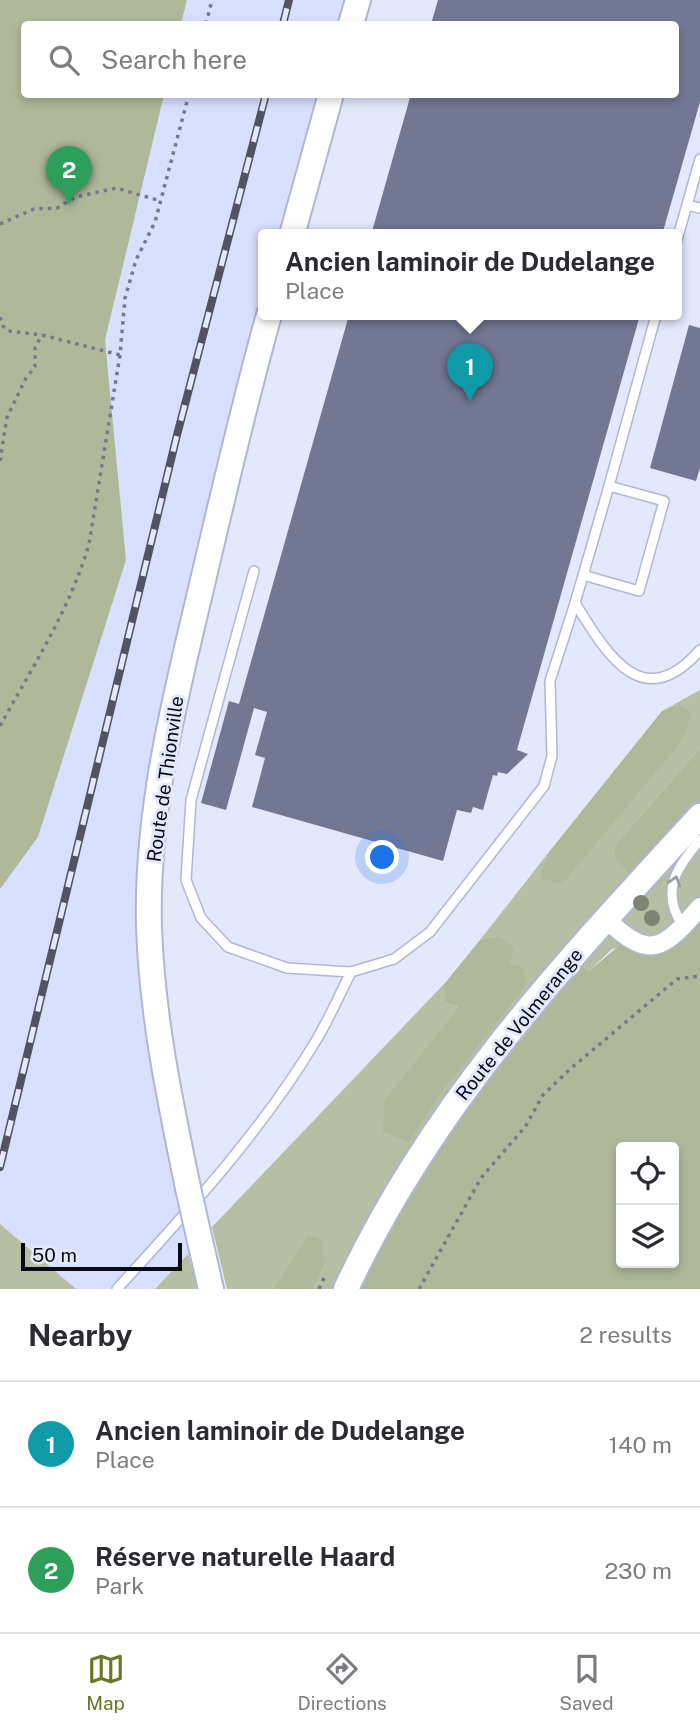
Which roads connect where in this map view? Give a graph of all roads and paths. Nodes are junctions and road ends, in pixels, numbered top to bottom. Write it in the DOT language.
graph roads {
  1 [pos="212,0"];
  2 [pos="358,0"];
  3 [pos="207,21"];
  4 [pos="352,21"];
  5 [pos="188,98"];
  6 [pos="330,98"];
  7 [pos="700,159"];
  8 [pos="161,201"];
  9 [pos="687,205"];
  10 [pos="700,208"];
  11 [pos="0,224"];
  12 [pos="294,229"];
  13 [pos="681,229"];
  14 [pos="0,317"];
  15 [pos="268,320"];
  16 [pos="655,320"];
  17 [pos="42,335"];
  18 [pos="120,355"];
  19 [pos="0,461"];
  20 [pos="609,486"];
  21 [pos="254,571"];
  22 [pos="583,575"];
  23 [pos="575,603"];
  24 [pos="700,650"];
  25 [pos="0,726"];
  26 [pos="700,817"];
  27 [pos="700,840"];
  28 [pos="700,907"];
  29 [pos="606,919"];
  30 [pos="683,926"];
  31 [pos="351,972"];
  32 [pos="700,976"];
  33 [pos="117,1289"];
  34 [pos="211,1289"];
  35 [pos="346,1289"];
  36 [pos="419,1289"];
  1 -- 3 [label="path"];
  2 -- 4 [label="main road"];
  5 -- 8 [label="path"];
  6 -- 12 [label="main road"];
  7 -- 9 [label="lane"];
  8 -- 11 [label="path"];
  8 -- 18 [label="path"];
  9 -- 10 [label="lane"];
  9 -- 13 [label="lane"];
  14 -- 17 [label="path"];
  15 -- 34 [label="main road, Route de Thionville, bridge"];
  16 -- 20 [label="lane"];
  17 -- 18 [label="path"];
  17 -- 19 [label="path"];
  18 -- 25 [label="path"];
  20 -- 22 [label="lane"];
  20 -- 22 [label="lane"];
  21 -- 31 [label="lane"];
  22 -- 23 [label="lane"];
  23 -- 24 [label="lane"];
  23 -- 31 [label="lane"];
  26 -- 29 [label="main road, Route de Volmerange"];
  30 -- 27 [label="lane, one-way"];
  28 -- 30 [label="street"];
  29 -- 30 [label="street"];
  29 -- 35 [label="main road, Route de Volmerange"];
  31 -- 33 [label="lane"];
  32 -- 36 [label="path"];
}
